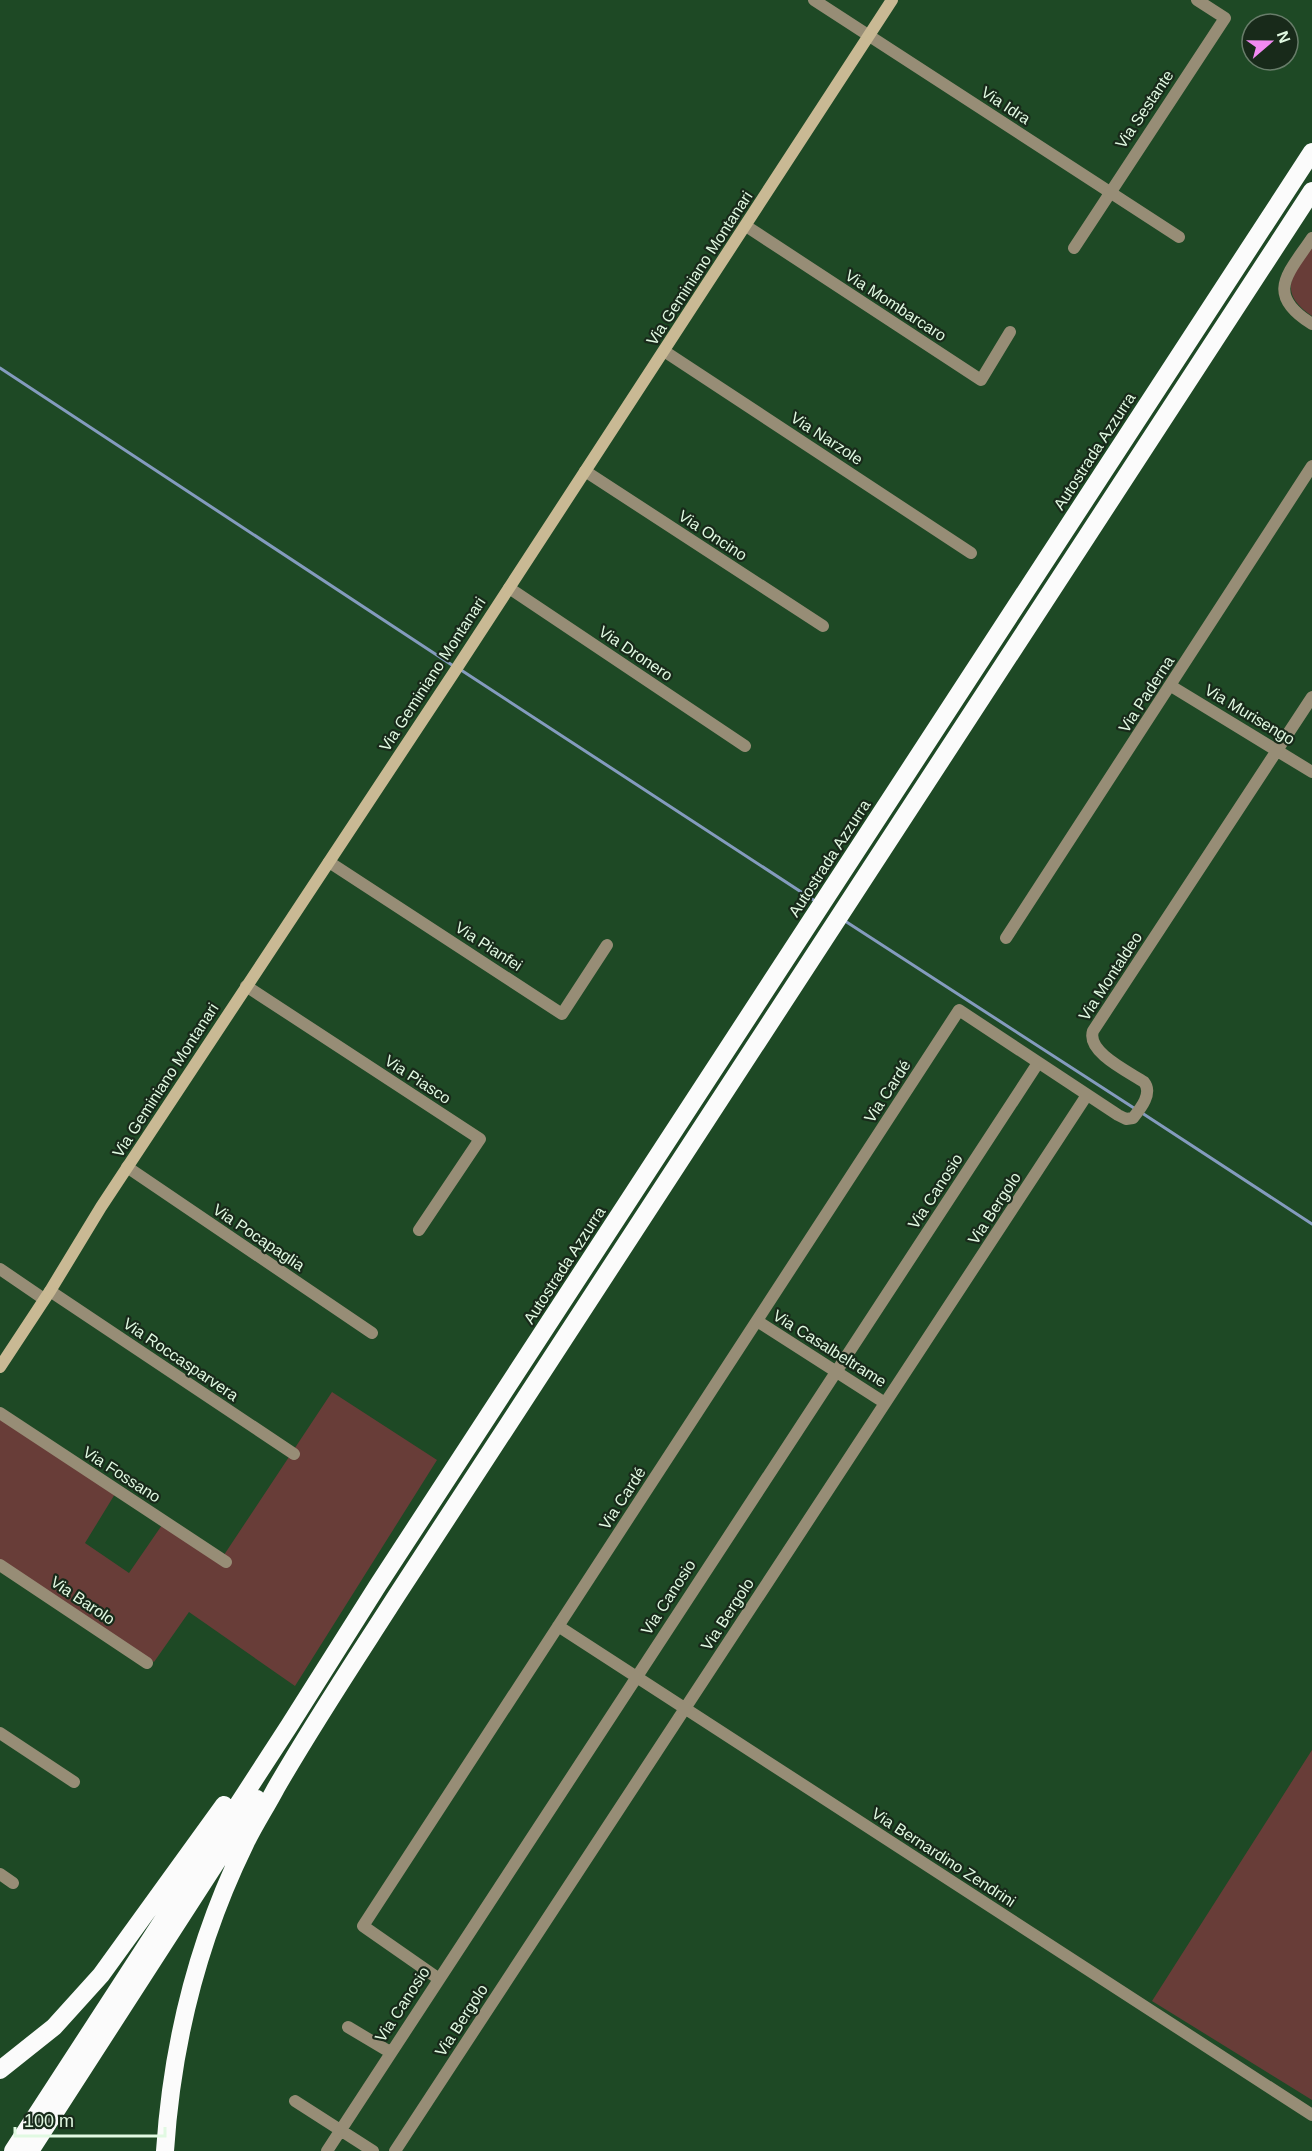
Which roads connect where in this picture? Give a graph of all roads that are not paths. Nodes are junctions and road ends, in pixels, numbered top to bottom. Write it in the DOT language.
graph roads {
  1 [pos="814,0"];
  2 [pos="892,0"];
  3 [pos="1197,0"];
  4 [pos="869,36"];
  5 [pos="1312,152"];
  6 [pos="1312,191"];
  7 [pos="1109,192"];
  8 [pos="746,226"];
  9 [pos="1179,237"];
  10 [pos="1312,238"];
  11 [pos="1074,248"];
  12 [pos="1312,324"];
  13 [pos="1010,332"];
  14 [pos="664,351"];
  15 [pos="1312,466"];
  16 [pos="585,471"];
  17 [pos="971,553"];
  18 [pos="509,588"];
  19 [pos="823,626"];
  20 [pos="1171,686"];
  21 [pos="1312,697"];
  22 [pos="745,746"];
  23 [pos="1278,750"];
  24 [pos="1312,772"];
  25 [pos="329,862"];
  26 [pos="1006,938"];
  27 [pos="607,945"];
  28 [pos="246,986"];
  29 [pos="959,1010"];
  30 [pos="1038,1063"];
  31 [pos="1087,1095"];
  32 [pos="127,1167"];
  33 [pos="419,1230"];
  34 [pos="0,1269"];
  35 [pos="47,1295"];
  36 [pos="757,1322"];
  37 [pos="372,1333"];
  38 [pos="0,1367"];
  39 [pos="837,1372"];
  40 [pos="885,1403"];
  41 [pos="0,1413"];
  42 [pos="294,1454"];
  43 [pos="226,1562"];
  44 [pos="0,1565"];
  45 [pos="378,1585"];
  46 [pos="397,1594"];
  47 [pos="558,1626"];
  48 [pos="147,1662"];
  49 [pos="635,1678"];
  50 [pos="684,1708"];
  51 [pos="0,1733"];
  52 [pos="74,1782"];
  53 [pos="0,1874"];
  54 [pos="13,1883"];
  55 [pos="142,1964"];
  56 [pos="439,1979"];
  57 [pos="348,2027"];
  58 [pos="390,2052"];
  59 [pos="0,2070"];
  60 [pos="295,2101"];
  61 [pos="1312,2115"];
  62 [pos="340,2131"];
  63 [pos="13,2151"];
  64 [pos="30,2151"];
  65 [pos="165,2151"];
  66 [pos="327,2151"];
  67 [pos="373,2151"];
  68 [pos="395,2151"];
  1 -- 4 [label="street, Via Idra"];
  2 -- 4 [label="street, Via Geminiano Montanari"];
  3 -- 7 [label="street, Via Sestante"];
  4 -- 7 [label="street, Via Idra"];
  4 -- 8 [label="street, Via Geminiano Montanari"];
  5 -- 45 [label="highway, Autostrada Azzurra"];
  6 -- 46 [label="highway"];
  7 -- 9 [label="street, Via Idra"];
  7 -- 11 [label="street, Via Sestante"];
  8 -- 13 [label="street, Via Mombarcaro"];
  8 -- 14 [label="street, Via Geminiano Montanari"];
  10 -- 12 [label="street"];
  14 -- 16 [label="street, Via Geminiano Montanari"];
  14 -- 17 [label="street, Via Narzole"];
  15 -- 20 [label="street, Via Paderna"];
  16 -- 18 [label="street, Via Geminiano Montanari"];
  16 -- 19 [label="street, Via Oncino"];
  18 -- 22 [label="street, Via Dronero"];
  18 -- 25 [label="street, Via Geminiano Montanari"];
  20 -- 23 [label="street, Via Murisengo"];
  20 -- 26 [label="street, Via Paderna"];
  21 -- 23 [label="street, Via Montaldeo"];
  23 -- 24 [label="street, Via Murisengo"];
  23 -- 31 [label="street, Via Montaldeo"];
  25 -- 27 [label="street, Via Pianfei"];
  25 -- 28 [label="street, Via Geminiano Montanari"];
  28 -- 32 [label="street, Via Geminiano Montanari"];
  28 -- 33 [label="street, Via Piasco"];
  29 -- 30 [label="street, Via Montaldeo"];
  29 -- 36 [label="street, Via Cardé"];
  30 -- 31 [label="street, Via Montaldeo"];
  30 -- 39 [label="street, Via Canosio"];
  31 -- 40 [label="street, Via Bergolo"];
  32 -- 35 [label="street, Via Geminiano Montanari"];
  32 -- 37 [label="street, Via Pocapaglia"];
  34 -- 35 [label="street, Via Roccasparvera"];
  35 -- 38 [label="street, Via Geminiano Montanari"];
  35 -- 42 [label="street, Via Roccasparvera"];
  36 -- 39 [label="street, Via Casalbeltrame"];
  36 -- 47 [label="street, Via Cardé"];
  39 -- 40 [label="street, Via Casalbeltrame"];
  39 -- 49 [label="street, Via Canosio"];
  40 -- 50 [label="street, Via Bergolo"];
  41 -- 43 [label="street, Via Fossano"];
  44 -- 48 [label="street, Via Barolo"];
  45 -- 55 [label="highway"];
  45 -- 59 [label="highway"];
  46 -- 55 [label="highway"];
  46 -- 65 [label="highway"];
  47 -- 49 [label="street, Via Bernardino Zendrini"];
  47 -- 56 [label="street, Via Cardé"];
  49 -- 50 [label="street, Via Bernardino Zendrini"];
  49 -- 56 [label="street, Via Canosio"];
  50 -- 61 [label="street, Via Bernardino Zendrini"];
  50 -- 68 [label="street, Via Bergolo"];
  51 -- 52 [label="street"];
  53 -- 54 [label="street"];
  55 -- 63 [label="highway"];
  55 -- 64 [label="highway"];
  56 -- 58 [label="street, Via Canosio"];
  57 -- 58 [label="street"];
  58 -- 62 [label="street, Via Canosio"];
  60 -- 62 [label="street"];
  62 -- 66 [label="street, Via Canosio"];
  62 -- 67 [label="street"];
}
